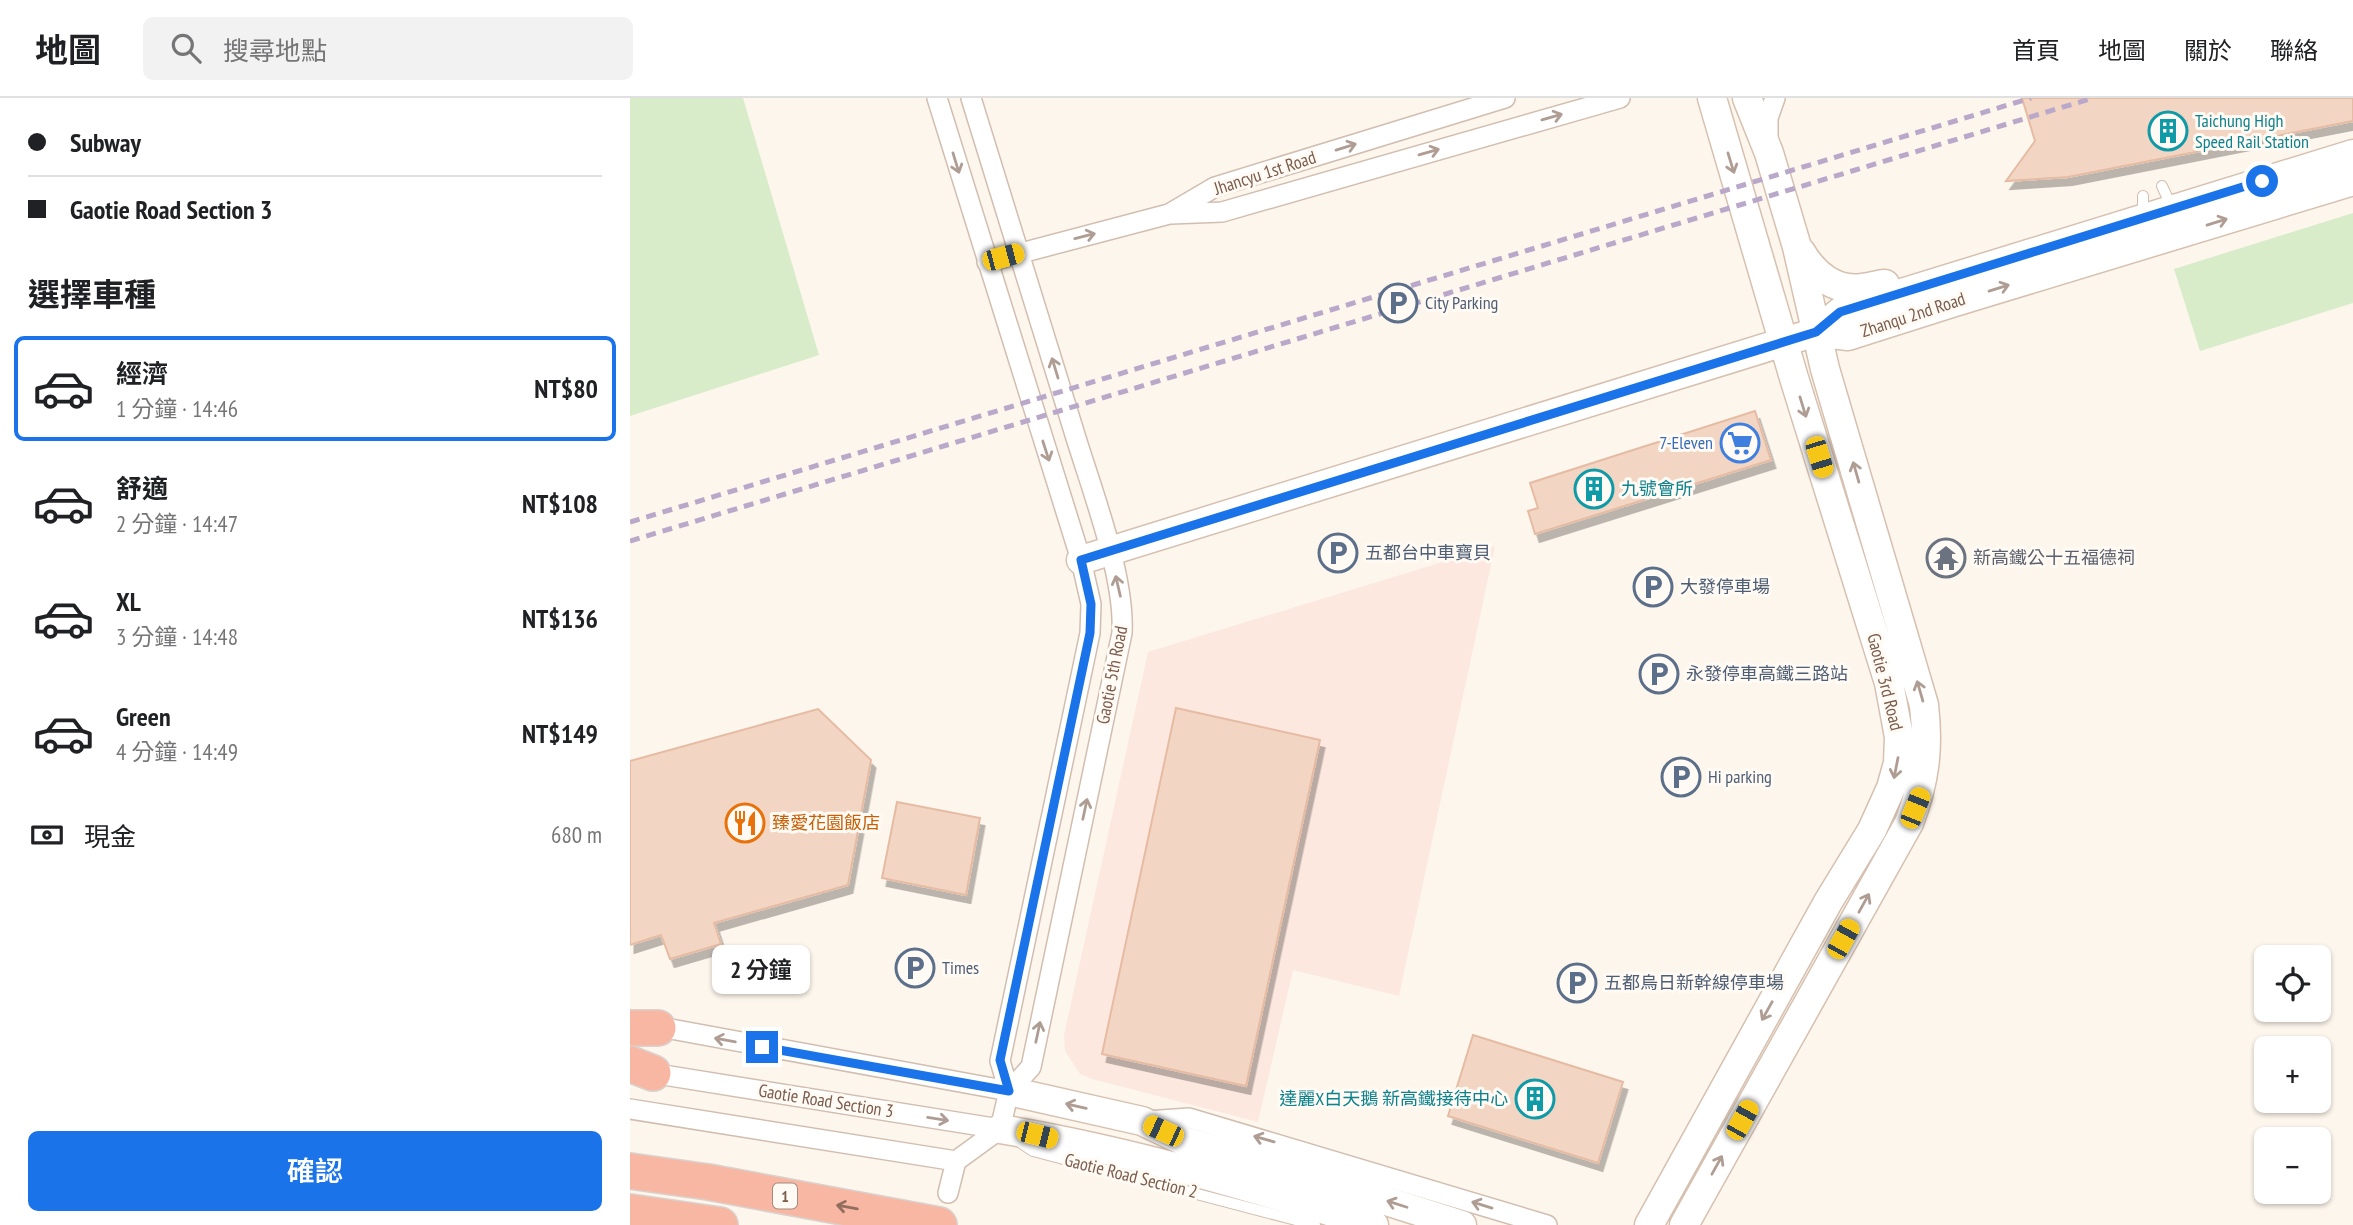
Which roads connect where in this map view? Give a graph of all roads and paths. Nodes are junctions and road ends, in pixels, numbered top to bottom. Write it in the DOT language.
graph roads {
  1 [pos="937,98"];
  2 [pos="971,98"];
  3 [pos="1504,98"];
  4 [pos="1620,98"];
  5 [pos="1712,98"];
  6 [pos="1746,98"];
  7 [pos="1775,98"];
  8 [pos="1769,153"];
  9 [pos="2353,154"];
  10 [pos="2353,181"];
  11 [pos="2162,186"];
  12 [pos="2190,203"];
  13 [pos="1169,214"];
  14 [pos="1797,247"];
  15 [pos="1019,253"];
  16 [pos="987,261"];
  17 [pos="1942,280"];
  18 [pos="1816,332"];
  19 [pos="1784,342"];
  20 [pos="1110,552"];
  21 [pos="1081,560"];
  22 [pos="639,1025"];
  23 [pos="638,1069"];
  24 [pos="1009,1091"];
  25 [pos="630,1109"];
  26 [pos="1142,1121"];
  27 [pos="1000,1129"];
  28 [pos="956,1161"];
  29 [pos="630,1171"];
  30 [pos="944,1209"];
  31 [pos="630,1212"];
  32 [pos="720,1225"];
  33 [pos="1315,1225"];
  34 [pos="1374,1225"];
  35 [pos="1462,1225"];
  36 [pos="1547,1225"];
  37 [pos="1649,1225"];
  38 [pos="1684,1225"];
  1 -- 16 [label="street, Gaotie 5th Road, one-way"];
  2 -- 15 [label="street, Gaotie 5th Road"];
  13 -- 3 [label="street, Jhancyu 1st Road, one-way"];
  13 -- 4 [label="street, one-way"];
  5 -- 19 [label="street, Gaotie 3rd Road, one-way"];
  6 -- 8 [label="street, Gaotie 3rd Road"];
  7 -- 8 [label="street"];
  8 -- 14 [label="street, Gaotie 3rd Road"];
  9 -- 12 [label="street, Zhanqu 2nd Road"];
  18 -- 10 [label="street, Zhanqu 2nd Road, one-way"];
  11 -- 12 [label="lane"];
  12 -- 17 [label="street, Zhanqu 2nd Road"];
  15 -- 13 [label="street, Jhancyu 1st Road, one-way"];
  14 -- 17 [label="street"];
  14 -- 18 [label="street, Gaotie 3rd Road"];
  15 -- 16 [label="street, Jhancyu 1st Road"];
  20 -- 15 [label="street, Gaotie 5th Road, one-way"];
  16 -- 21 [label="street, Gaotie 5th Road, one-way"];
  17 -- 18 [label="street, Zhanqu 2nd Road"];
  18 -- 19 [label="street"];
  38 -- 18 [label="street, Gaotie 3rd Road, one-way"];
  19 -- 20 [label="street"];
  19 -- 37 [label="street, Gaotie 3rd Road, one-way"];
  20 -- 21 [label="street"];
  24 -- 20 [label="street, Gaotie 5th Road, one-way"];
  21 -- 24 [label="street, Gaotie 5th Road"];
  24 -- 22 [label="street, one-way"];
  23 -- 27 [label="street, Gaotie Road Section 3, one-way"];
  26 -- 24 [label="street, one-way"];
  24 -- 27 [label="street, Gaotie 5th Road"];
  25 -- 28 [label="street"];
  35 -- 26 [label="street, one-way"];
  36 -- 26 [label="street, one-way"];
  27 -- 28 [label="street"];
  27 -- 33 [label="lane, Gaotie Road Section 2"];
  27 -- 34 [label="street, Gaotie Road Section 2"];
  28 -- 30 [label="street"];
  30 -- 29 [label="highway, 1, one-way"];
  31 -- 32 [label="highway"];
}
